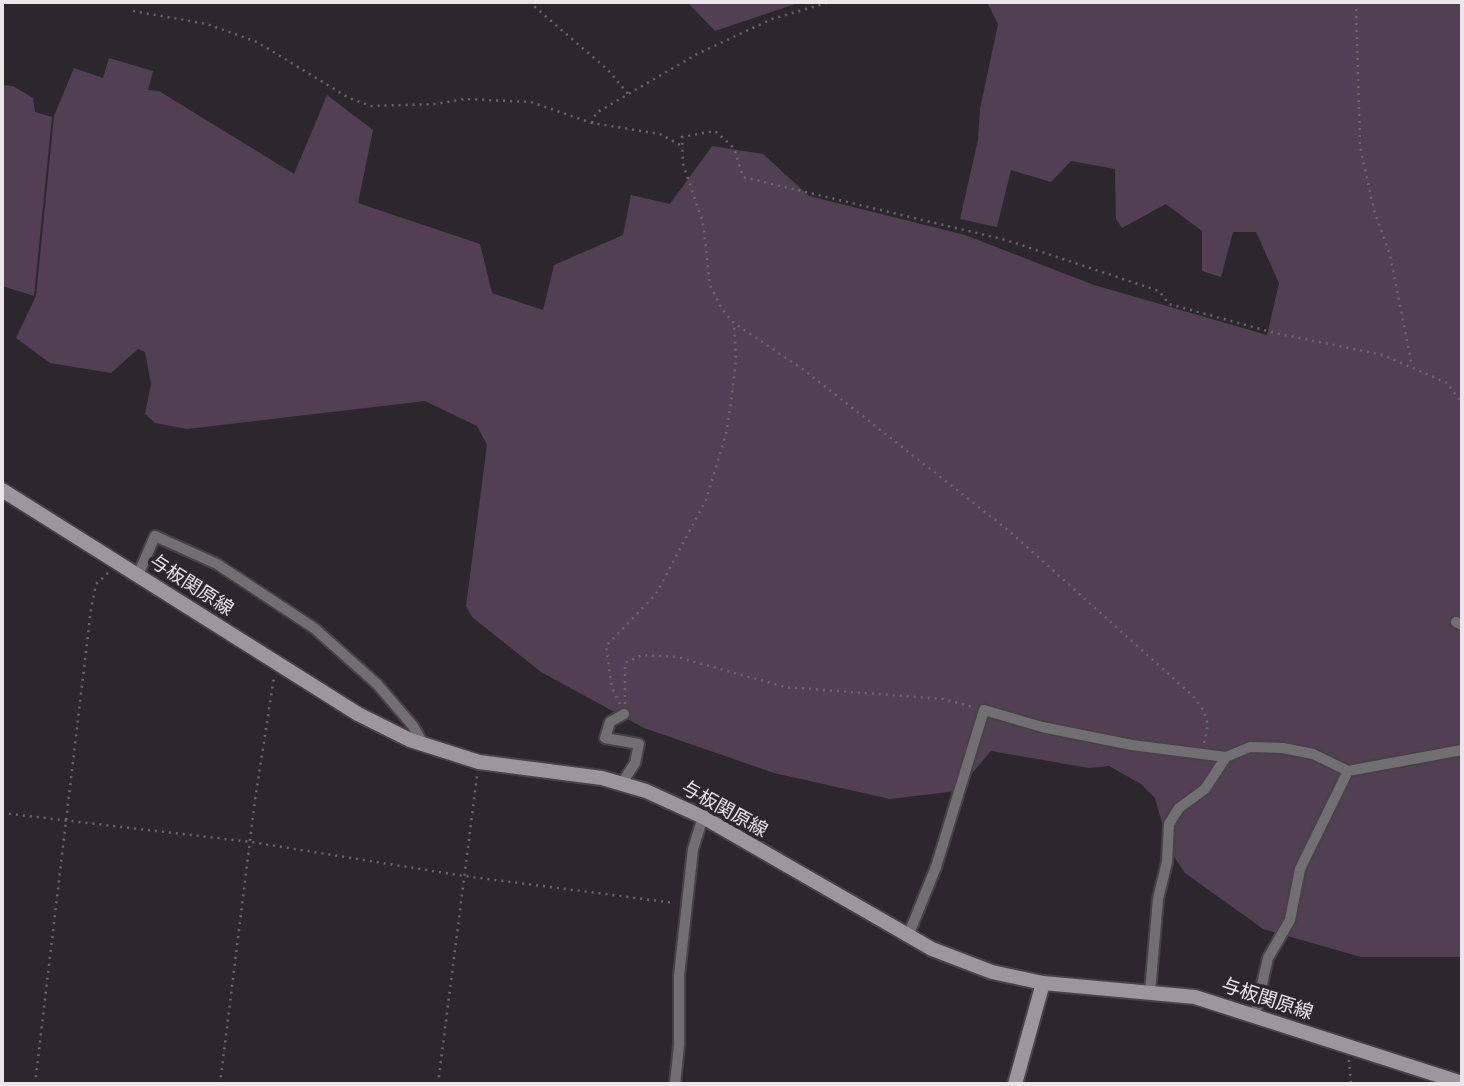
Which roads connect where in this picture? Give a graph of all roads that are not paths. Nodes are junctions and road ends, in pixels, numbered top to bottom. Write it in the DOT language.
graph roads {
  1 [pos="2,490"];
  2 [pos="138,575"];
  3 [pos="624,714"];
  4 [pos="424,745"];
  5 [pos="1462,750"];
  6 [pos="1226,757"];
  7 [pos="1348,771"];
  8 [pos="622,783"];
  9 [pos="703,817"];
  10 [pos="908,936"];
  11 [pos="1043,983"];
  12 [pos="1150,992"];
  13 [pos="1255,1014"];
  14 [pos="1462,1083"];
  15 [pos="675,1084"];
  16 [pos="1015,1084"];
  1 -- 2 [label="main road, 与板関原線"];
  2 -- 4 [label="main road, 与板関原線"];
  2 -- 4 [label="street"];
  3 -- 8 [label="street"];
  4 -- 8 [label="main road, 与板関原線"];
  5 -- 7 [label="street"];
  6 -- 7 [label="street"];
  6 -- 10 [label="street"];
  6 -- 12 [label="street"];
  7 -- 13 [label="street"];
  8 -- 9 [label="main road, 与板関原線"];
  9 -- 10 [label="main road, 与板関原線"];
  9 -- 15 [label="street"];
  10 -- 11 [label="main road, 与板関原線"];
  11 -- 12 [label="main road, 与板関原線"];
  11 -- 16 [label="main road"];
  12 -- 13 [label="main road, 与板関原線"];
  13 -- 14 [label="main road, 与板関原線"];
}
